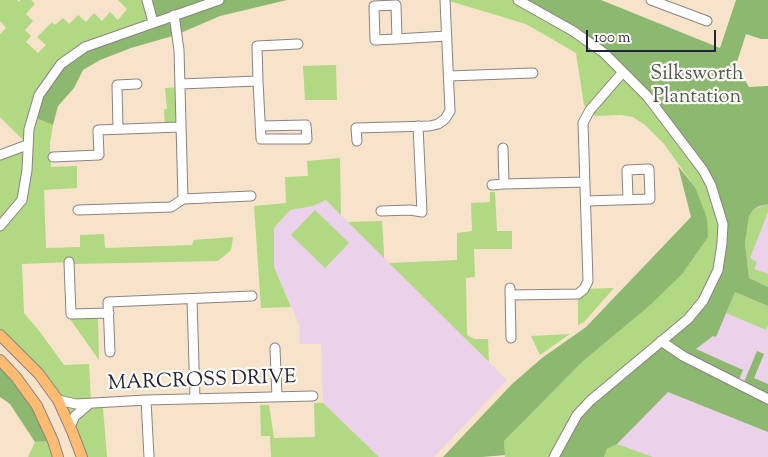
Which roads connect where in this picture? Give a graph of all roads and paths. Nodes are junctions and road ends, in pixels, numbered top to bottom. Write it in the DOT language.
graph roads {
  1 [pos="147,0"];
  2 [pos="219,0"];
  3 [pos="446,0"];
  4 [pos="518,0"];
  5 [pos="656,1"];
  6 [pos="174,15"];
  7 [pos="707,21"];
  8 [pos="153,22"];
  9 [pos="446,36"];
  10 [pos="397,39"];
  11 [pos="298,44"];
  12 [pos="623,72"];
  13 [pos="533,74"];
  14 [pos="449,76"];
  15 [pos="258,82"];
  16 [pos="138,84"];
  17 [pos="180,84"];
  18 [pos="260,126"];
  19 [pos="418,126"];
  20 [pos="180,127"];
  21 [pos="118,130"];
  22 [pos="357,141"];
  23 [pos="27,144"];
  24 [pos="503,148"];
  25 [pos="0,156"];
  26 [pos="53,157"];
  27 [pos="585,182"];
  28 [pos="504,184"];
  29 [pos="492,185"];
  30 [pos="252,196"];
  31 [pos="183,199"];
  32 [pos="628,199"];
  33 [pos="586,201"];
  34 [pos="78,210"];
  35 [pos="381,211"];
  36 [pos="0,226"];
  37 [pos="69,262"];
  38 [pos="252,296"];
  39 [pos="192,299"];
  40 [pos="108,313"];
  41 [pos="0,335"];
  42 [pos="511,338"];
  43 [pos="661,341"];
  44 [pos="275,348"];
  45 [pos="110,352"];
  46 [pos="0,360"];
  47 [pos="314,396"];
  48 [pos="277,397"];
  49 [pos="195,399"];
  50 [pos="58,400"];
  51 [pos="146,400"];
  52 [pos="768,400"];
  53 [pos="91,402"];
  54 [pos="70,427"];
  55 [pos="58,457"];
  56 [pos="82,457"];
  57 [pos="148,457"];
  58 [pos="554,457"];
  1 -- 8 [label="street"];
  2 -- 6 [label="street"];
  3 -- 9 [label="street"];
  4 -- 12 [label="street"];
  5 -- 7 [label="street"];
  6 -- 8 [label="street"];
  6 -- 17 [label="street"];
  8 -- 23 [label="street"];
  9 -- 10 [label="street"];
  9 -- 14 [label="street"];
  10 -- 10 [label="street"];
  11 -- 15 [label="street"];
  12 -- 27 [label="street"];
  12 -- 43 [label="street"];
  13 -- 14 [label="street"];
  14 -- 19 [label="street"];
  15 -- 17 [label="street"];
  15 -- 18 [label="street"];
  16 -- 21 [label="street"];
  17 -- 20 [label="street"];
  18 -- 18 [label="street"];
  19 -- 22 [label="street"];
  19 -- 35 [label="street"];
  20 -- 21 [label="street"];
  20 -- 31 [label="street"];
  21 -- 26 [label="street"];
  23 -- 25 [label="street"];
  23 -- 36 [label="street"];
  24 -- 28 [label="street"];
  27 -- 28 [label="street"];
  27 -- 33 [label="street"];
  28 -- 29 [label="street"];
  30 -- 31 [label="street"];
  31 -- 34 [label="street"];
  32 -- 33 [label="street"];
  33 -- 42 [label="street"];
  37 -- 40 [label="street"];
  38 -- 39 [label="street"];
  39 -- 40 [label="street"];
  39 -- 49 [label="street"];
  40 -- 45 [label="street"];
  41 -- 50 [label="main road"];
  43 -- 52 [label="street"];
  43 -- 58 [label="street"];
  44 -- 48 [label="street"];
  46 -- 55 [label="main road"];
  47 -- 48 [label="street, MARCROSS DRIVE"];
  48 -- 49 [label="street, MARCROSS DRIVE"];
  49 -- 51 [label="street, MARCROSS DRIVE"];
  50 -- 53 [label="street, MARCROSS DRIVE"];
  50 -- 54 [label="main road"];
  51 -- 53 [label="street, MARCROSS DRIVE"];
  51 -- 57 [label="street"];
  53 -- 54 [label="street, MARCROSS DRIVE"];
  54 -- 56 [label="main road"];
}
